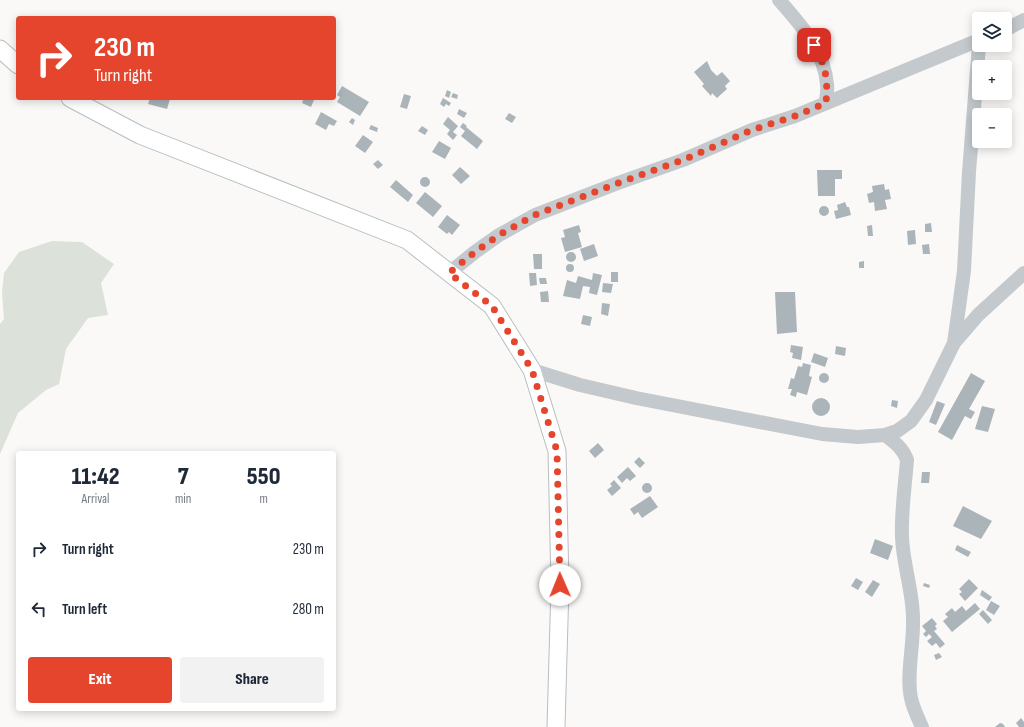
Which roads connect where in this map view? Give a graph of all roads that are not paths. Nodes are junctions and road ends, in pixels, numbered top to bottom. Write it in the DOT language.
graph roads {
  1 [pos="779,0"];
  2 [pos="1024,20"];
  3 [pos="1012,26"];
  4 [pos="972,43"];
  5 [pos="0,49"];
  6 [pos="978,52"];
  7 [pos="16,63"];
  8 [pos="74,100"];
  9 [pos="826,103"];
  10 [pos="449,273"];
  11 [pos="1024,273"];
  12 [pos="954,343"];
  13 [pos="532,370"];
  14 [pos="885,435"];
  15 [pos="556,727"];
  16 [pos="922,727"];
  1 -- 9 [label="street"];
  2 -- 3 [label="street"];
  4 -- 9 [label="street"];
  5 -- 7 [label="main road"];
  6 -- 12 [label="street"];
  8 -- 10 [label="main road"];
  9 -- 10 [label="street"];
  10 -- 13 [label="main road"];
  11 -- 12 [label="street"];
  12 -- 14 [label="street"];
  13 -- 14 [label="street"];
  13 -- 15 [label="main road"];
  14 -- 16 [label="street"];
}
